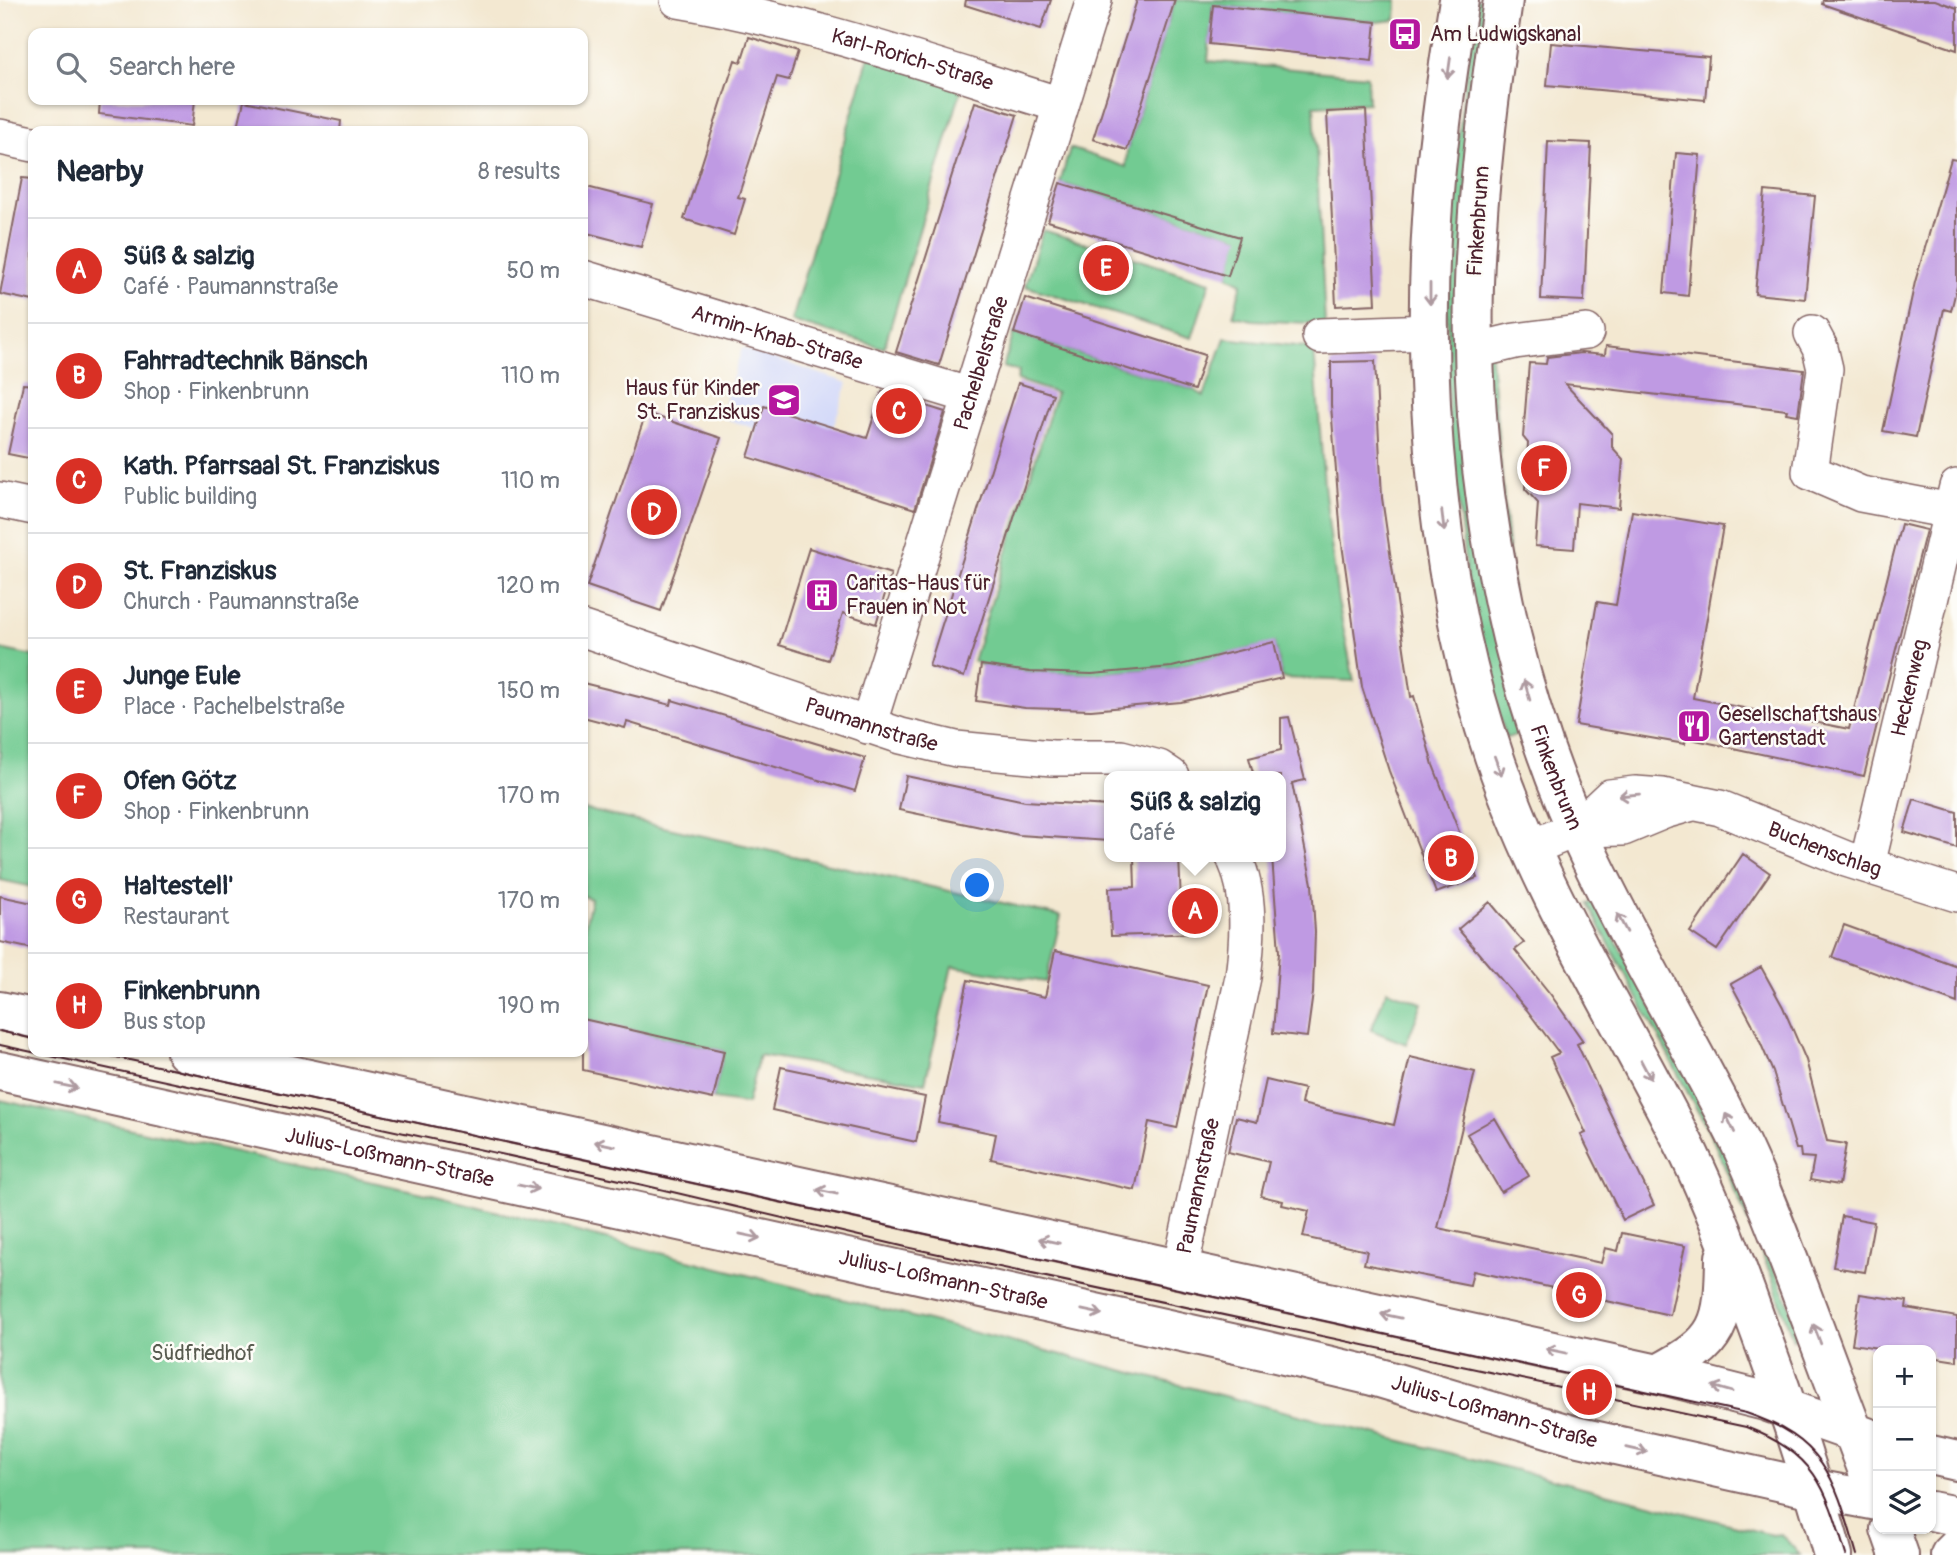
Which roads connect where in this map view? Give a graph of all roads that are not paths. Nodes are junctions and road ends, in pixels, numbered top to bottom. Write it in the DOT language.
graph roads {
  1 [pos="678,0"];
  2 [pos="1094,0"];
  3 [pos="1459,0"];
  4 [pos="1503,0"];
  5 [pos="1061,105"];
  6 [pos="0,138"];
  7 [pos="28,143"];
  8 [pos="588,280"];
  9 [pos="1430,332"];
  10 [pos="1587,332"];
  11 [pos="1812,333"];
  12 [pos="1320,336"];
  13 [pos="1474,351"];
  14 [pos="971,396"];
  15 [pos="1954,499"];
  16 [pos="0,500"];
  17 [pos="28,506"];
  18 [pos="588,631"];
  19 [pos="868,726"];
  20 [pos="1163,771"];
  21 [pos="1576,829"];
  22 [pos="1530,848"];
  23 [pos="1236,862"];
  24 [pos="1867,865"];
  25 [pos="1957,894"];
  26 [pos="0,1011"];
  27 [pos="28,1017"];
  28 [pos="209,1057"];
  29 [pos="0,1071"];
  30 [pos="1726,1237"];
  31 [pos="1180,1270"];
  32 [pos="1658,1374"];
  33 [pos="1788,1408"];
  34 [pos="1866,1436"];
  35 [pos="1936,1456"];
  36 [pos="1957,1461"];
  37 [pos="1873,1473"];
  38 [pos="1814,1489"];
  39 [pos="1873,1498"];
  40 [pos="1936,1512"];
  41 [pos="1957,1516"];
  42 [pos="1891,1534"];
  43 [pos="1957,1548"];
  44 [pos="1833,1555"];
  45 [pos="1899,1555"];
  46 [pos="1950,1555"];
  1 -- 5 [label="street, Karl-Rorich-Straße"];
  2 -- 5 [label="street, Pachelbelstraße"];
  3 -- 9 [label="main road, one-way"];
  4 -- 13 [label="main road, Finkenbrunn"];
  5 -- 14 [label="street, Pachelbelstraße"];
  6 -- 7 [label="street"];
  8 -- 14 [label="street, Armin-Knab-Straße"];
  9 -- 12 [label="street"];
  9 -- 22 [label="main road, one-way"];
  10 -- 13 [label="street"];
  11 -- 15 [label="street, Heckenweg"];
  21 -- 13 [label="main road, Finkenbrunn, one-way"];
  14 -- 19 [label="street, Pachelbelstraße"];
  15 -- 24 [label="street, Heckenweg"];
  16 -- 17 [label="street"];
  18 -- 19 [label="street, Paumannstraße"];
  19 -- 20 [label="street, Paumannstraße"];
  21 -- 22 [label="street, Buchenschlag"];
  21 -- 24 [label="street, Buchenschlag"];
  34 -- 21 [label="main road, Finkenbrunn, one-way"];
  22 -- 30 [label="main road, one-way"];
  23 -- 31 [label="street, Paumannstraße"];
  24 -- 25 [label="street, Buchenschlag"];
  26 -- 27 [label="main road"];
  31 -- 28 [label="main road, one-way"];
  29 -- 38 [label="main road, Julius-Loßmann-Straße, one-way"];
  30 -- 32 [label="main road"];
  30 -- 33 [label="main road"];
  32 -- 31 [label="main road, one-way"];
  33 -- 32 [label="main road, one-way"];
  33 -- 34 [label="main road"];
  33 -- 38 [label="main road"];
  34 -- 37 [label="main road, Finkenbrunn"];
  35 -- 36 [label="main road"];
  38 -- 39 [label="main road, Julius-Loßmann-Straße"];
  38 -- 44 [label="main road"];
  40 -- 41 [label="main road"];
  42 -- 45 [label="main road"];
  43 -- 46 [label="main road"];
}
